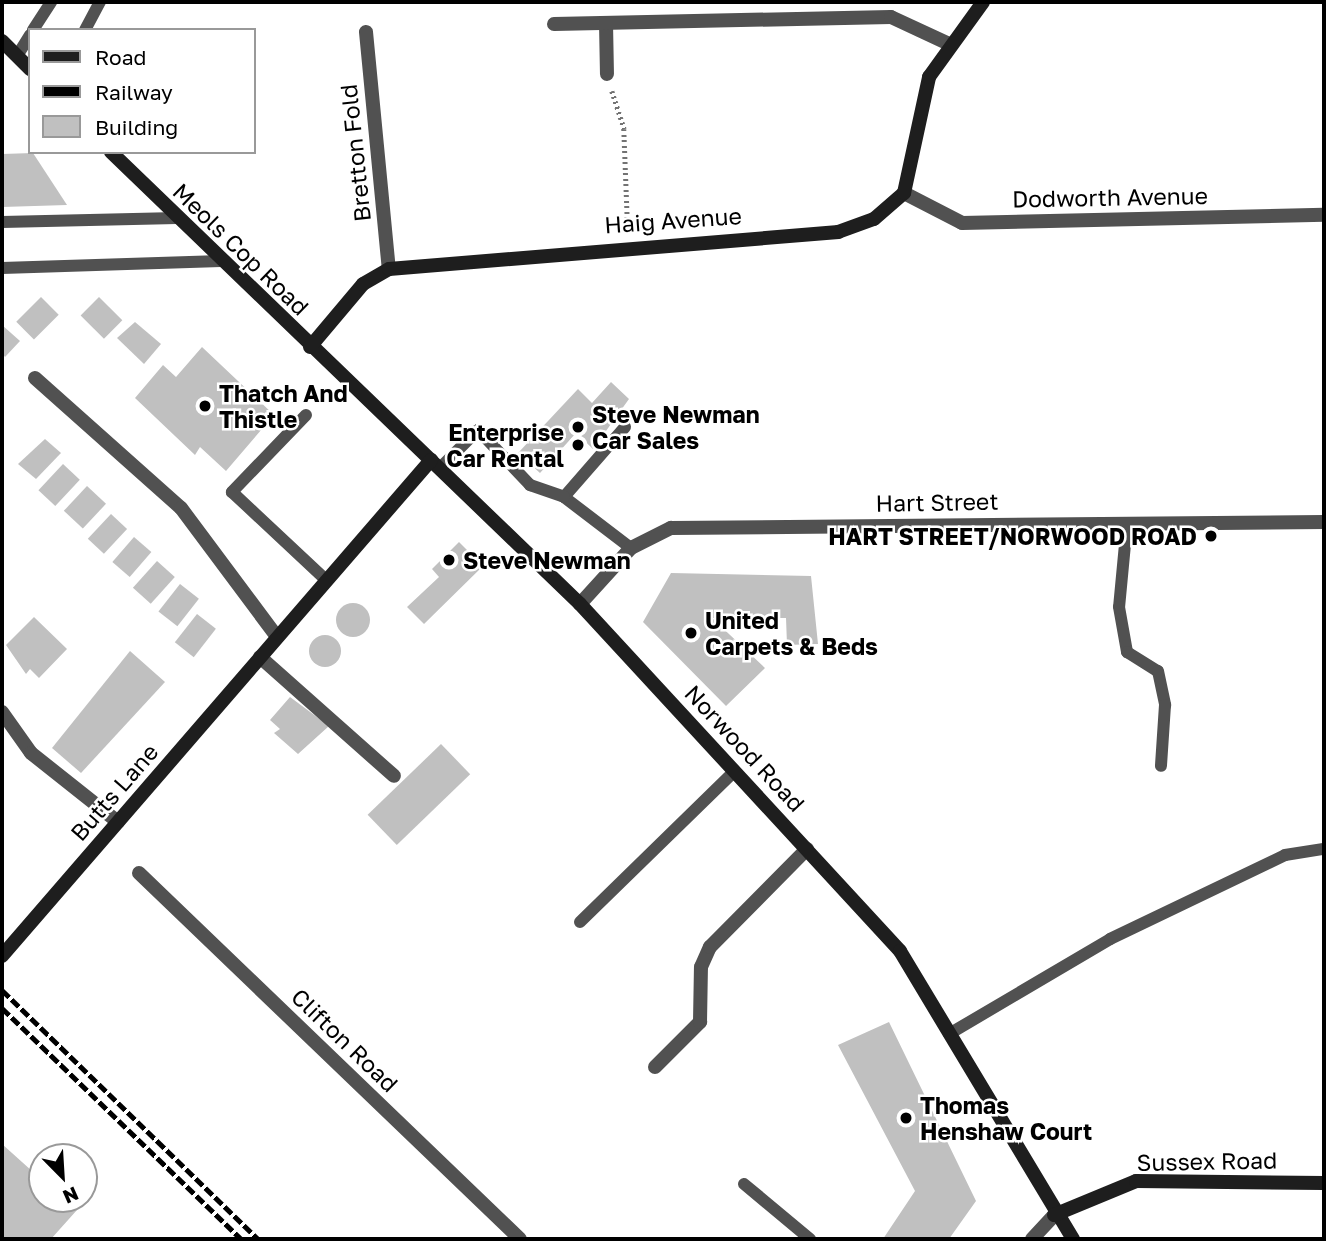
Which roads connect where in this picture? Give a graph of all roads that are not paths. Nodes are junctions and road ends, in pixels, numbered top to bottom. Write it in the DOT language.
graph roads {
  1 [pos="51,2"];
  2 [pos="100,2"];
  3 [pos="984,2"];
  4 [pos="606,23"];
  5 [pos="554,24"];
  6 [pos="34,28"];
  7 [pos="86,28"];
  8 [pos="366,32"];
  9 [pos="28,38"];
  10 [pos="2,41"];
  11 [pos="947,43"];
  12 [pos="17,56"];
  13 [pos="28,67"];
  14 [pos="607,74"];
  15 [pos="113,154"];
  16 [pos="904,193"];
  17 [pos="1324,215"];
  18 [pos="177,218"];
  19 [pos="2,222"];
  20 [pos="221,261"];
  21 [pos="2,268"];
  22 [pos="389,269"];
  23 [pos="310,347"];
  24 [pos="35,378"];
  25 [pos="306,415"];
  26 [pos="625,427"];
  27 [pos="436,464"];
  28 [pos="564,497"];
  29 [pos="1324,522"];
  30 [pos="1127,523"];
  31 [pos="631,548"];
  32 [pos="326,580"];
  33 [pos="580,604"];
  34 [pos="277,636"];
  35 [pos="260,657"];
  36 [pos="2,712"];
  37 [pos="1161,766"];
  38 [pos="735,771"];
  39 [pos="394,776"];
  40 [pos="118,822"];
  41 [pos="807,849"];
  42 [pos="1324,849"];
  43 [pos="139,873"];
  44 [pos="580,922"];
  45 [pos="2,956"];
  46 [pos="949,1034"];
  47 [pos="655,1067"];
  48 [pos="1324,1183"];
  49 [pos="744,1184"];
  50 [pos="1054,1215"];
  51 [pos="520,1239"];
  52 [pos="810,1239"];
  53 [pos="1032,1239"];
  54 [pos="1073,1239"];
  1 -- 6 [label="lane"];
  2 -- 7 [label="lane"];
  3 -- 11 [label="street"];
  4 -- 5 [label="street"];
  4 -- 11 [label="street"];
  4 -- 14 [label="street"];
  8 -- 22 [label="street, Bretton Fold"];
  9 -- 12 [label="lane"];
  10 -- 12 [label="street"];
  11 -- 16 [label="street"];
  12 -- 13 [label="street"];
  15 -- 18 [label="street, Meols Cop Road"];
  16 -- 17 [label="street, Dodworth Avenue"];
  16 -- 22 [label="street, Haig Avenue"];
  18 -- 19 [label="lane"];
  18 -- 20 [label="street, Meols Cop Road"];
  20 -- 21 [label="lane"];
  20 -- 23 [label="street, Meols Cop Road"];
  22 -- 23 [label="street, Haig Avenue"];
  23 -- 27 [label="street, Norwood Road"];
  24 -- 34 [label="street"];
  25 -- 32 [label="lane"];
  26 -- 28 [label="lane"];
  27 -- 28 [label="lane"];
  27 -- 32 [label="street, Butts Lane"];
  27 -- 33 [label="street, Norwood Road"];
  28 -- 31 [label="lane"];
  29 -- 30 [label="street, Hart Street"];
  30 -- 31 [label="street, Hart Street"];
  30 -- 37 [label="lane"];
  31 -- 33 [label="street, Hart Street"];
  32 -- 34 [label="street, Butts Lane"];
  33 -- 38 [label="street, Norwood Road"];
  34 -- 35 [label="street, Butts Lane"];
  35 -- 39 [label="street"];
  35 -- 40 [label="street, Butts Lane"];
  36 -- 40 [label="street"];
  38 -- 41 [label="street, Norwood Road"];
  38 -- 44 [label="lane"];
  40 -- 45 [label="street, Butts Lane"];
  41 -- 46 [label="street, Norwood Road"];
  41 -- 47 [label="street"];
  42 -- 46 [label="lane"];
  43 -- 51 [label="street, Clifton Road"];
  46 -- 50 [label="street, Norwood Road"];
  48 -- 50 [label="street, Sussex Road"];
  49 -- 52 [label="lane"];
  50 -- 53 [label="street"];
  50 -- 54 [label="street, Norwood Road"];
}
